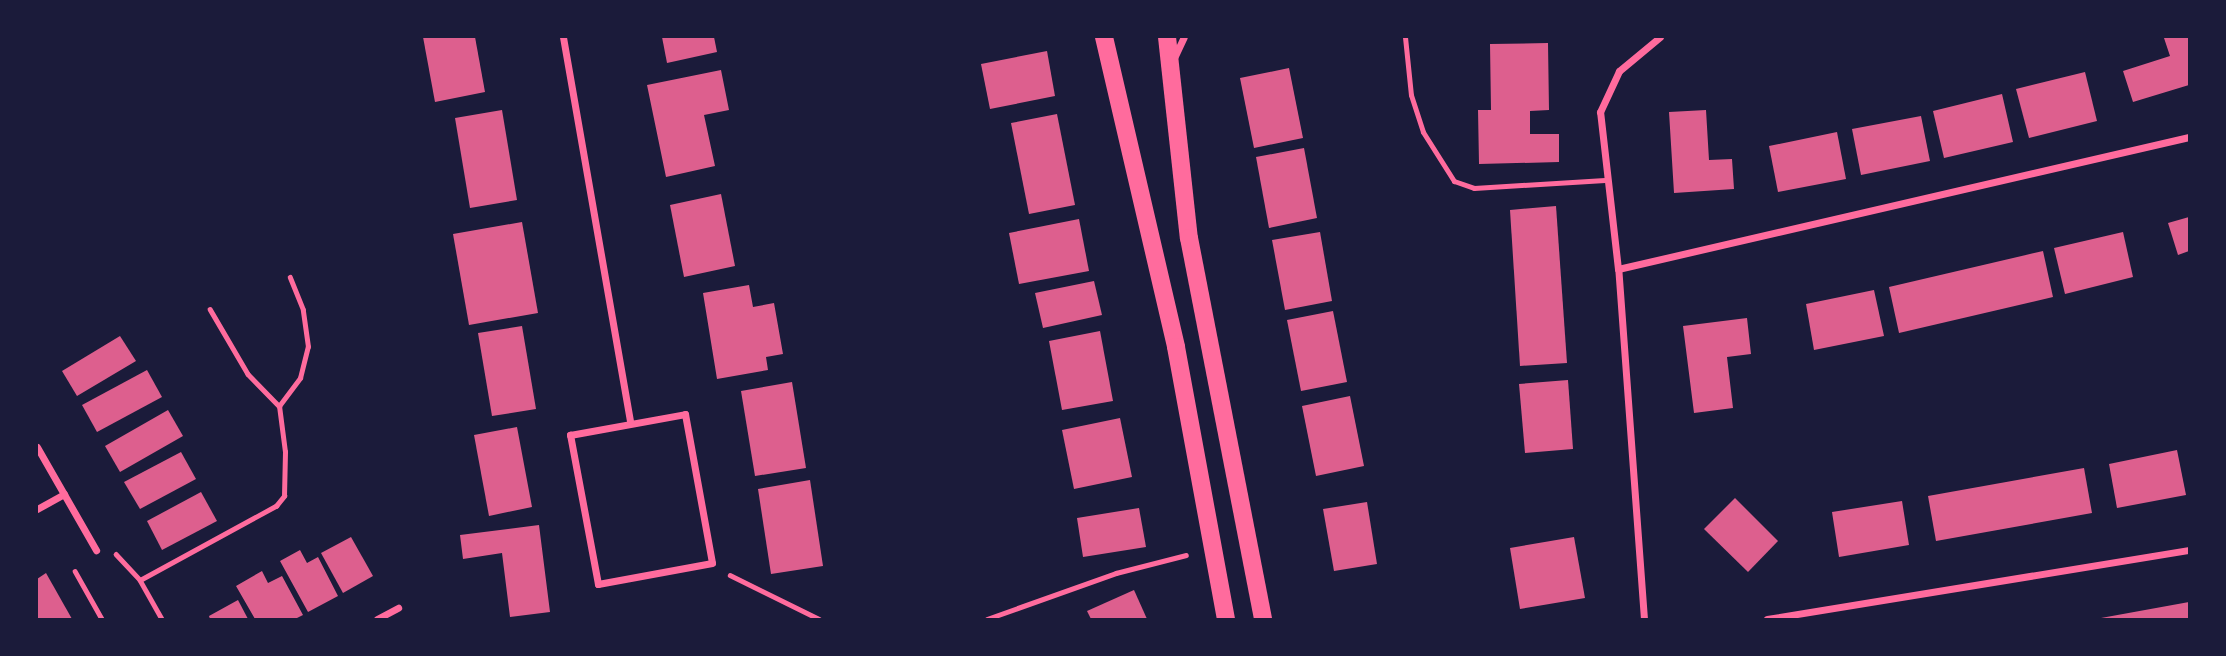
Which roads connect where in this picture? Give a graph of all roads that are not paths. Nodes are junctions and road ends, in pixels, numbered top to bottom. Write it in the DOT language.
graph roads {
  1 [pos="563,37"];
  2 [pos="1104,37"];
  3 [pos="1167,37"];
  4 [pos="1184,37"];
  5 [pos="1405,37"];
  6 [pos="1660,37"];
  7 [pos="1171,62"];
  8 [pos="2189,137"];
  9 [pos="1605,180"];
  10 [pos="1618,269"];
  11 [pos="630,422"];
  12 [pos="37,447"];
  13 [pos="64,494"];
  14 [pos="37,509"];
  15 [pos="96,550"];
  16 [pos="2189,550"];
  17 [pos="398,608"];
  18 [pos="377,619"];
  19 [pos="1226,619"];
  20 [pos="1263,619"];
  21 [pos="1644,619"];
  22 [pos="1767,619"];
  1 -- 11 [label="street"];
  2 -- 19 [label="main road"];
  3 -- 7 [label="main road"];
  4 -- 7 [label="street"];
  5 -- 9 [label="lane"];
  6 -- 9 [label="street"];
  7 -- 20 [label="main road"];
  8 -- 10 [label="street"];
  9 -- 10 [label="street"];
  10 -- 21 [label="street"];
  11 -- 11 [label="street"];
  12 -- 13 [label="street"];
  13 -- 14 [label="street"];
  13 -- 15 [label="street"];
  16 -- 22 [label="street"];
  17 -- 18 [label="street"];
}
